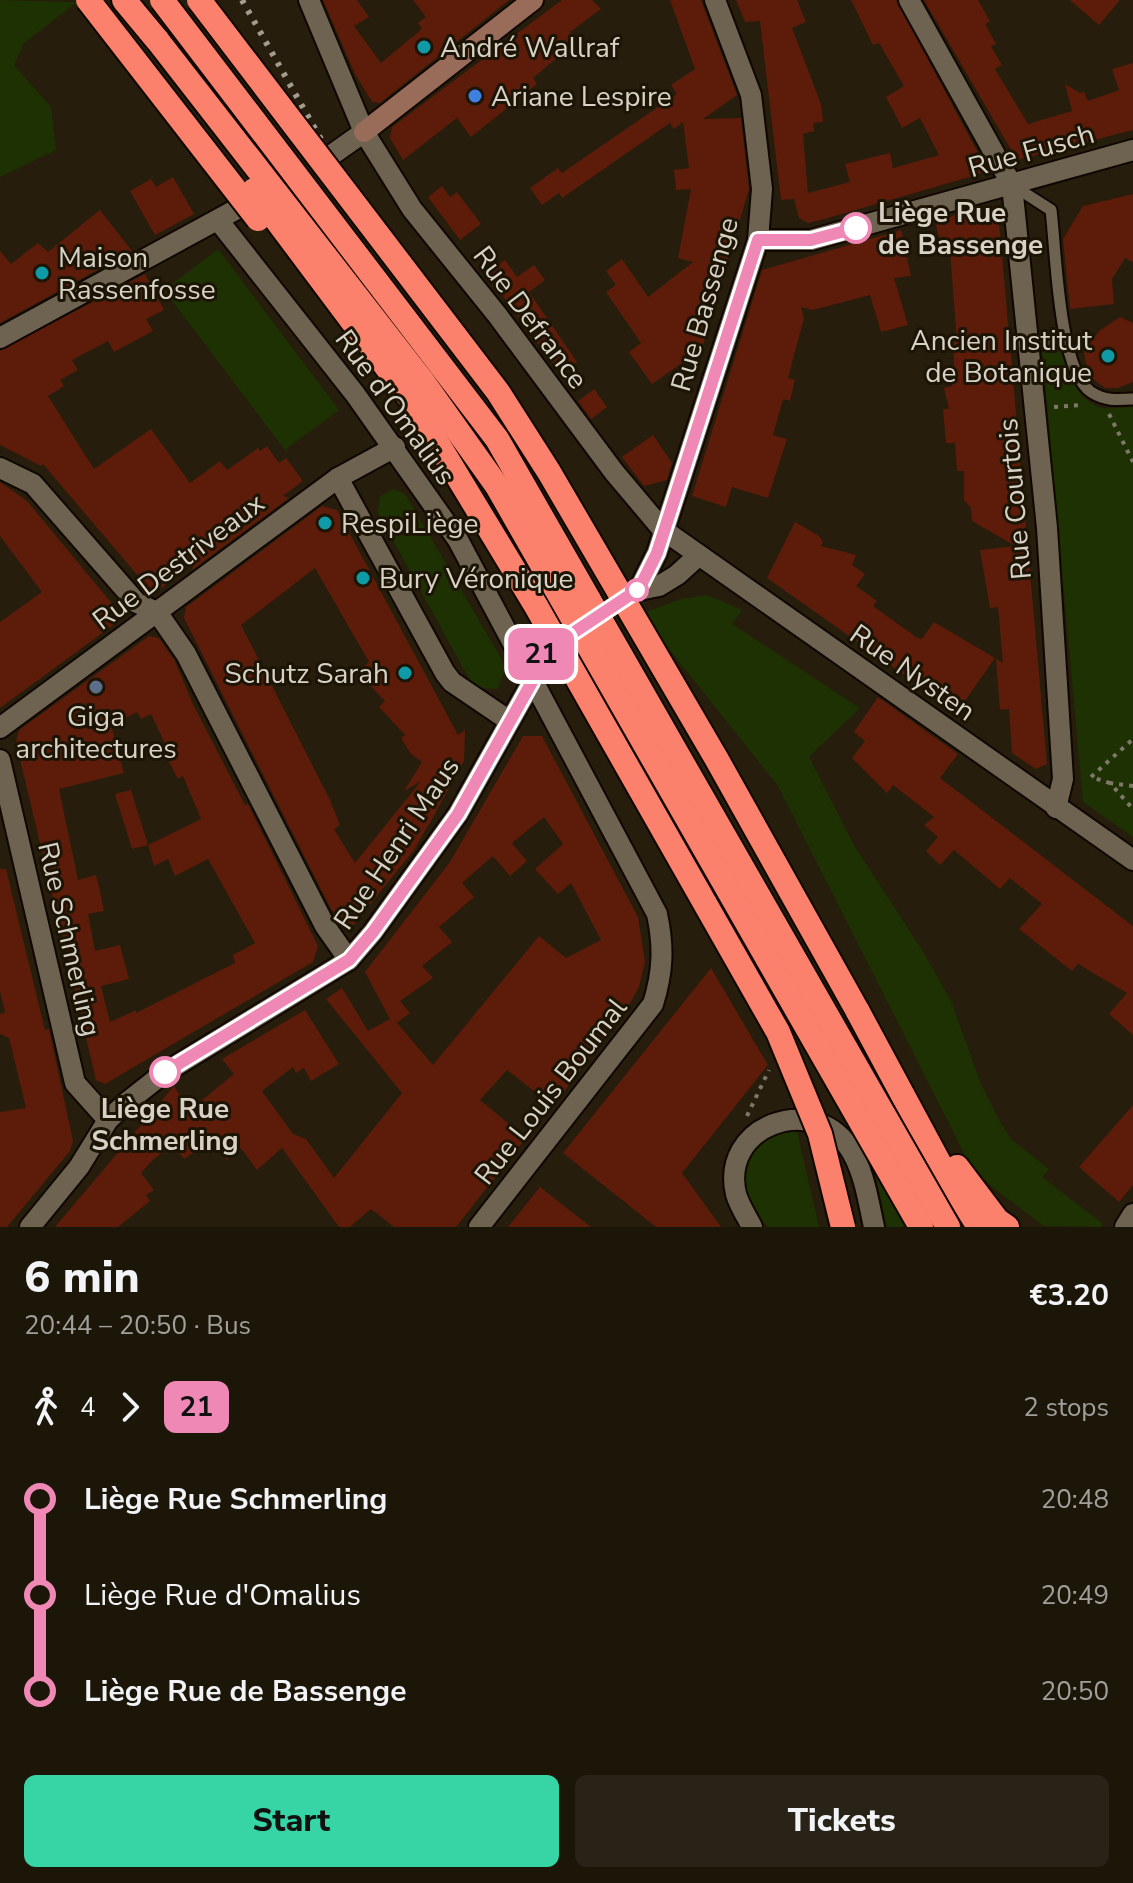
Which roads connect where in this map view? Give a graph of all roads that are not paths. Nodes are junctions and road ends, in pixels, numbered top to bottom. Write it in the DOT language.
graph roads {
  1 [pos="88,0"];
  2 [pos="124,0"];
  3 [pos="162,0"];
  4 [pos="186,0"];
  5 [pos="199,0"];
  6 [pos="309,0"];
  7 [pos="533,0"];
  8 [pos="715,0"];
  9 [pos="909,0"];
  10 [pos="158,41"];
  11 [pos="364,132"];
  12 [pos="1133,150"];
  13 [pos="333,154"];
  14 [pos="1012,185"];
  15 [pos="237,209"];
  16 [pos="218,220"];
  17 [pos="758,240"];
  18 [pos="0,338"];
  19 [pos="1065,342"];
  20 [pos="1028,345"];
  21 [pos="498,392"];
  22 [pos="1133,399"];
  23 [pos="431,437"];
  24 [pos="395,447"];
  25 [pos="0,468"];
  26 [pos="338,478"];
  27 [pos="662,529"];
  28 [pos="699,555"];
  29 [pos="157,612"];
  30 [pos="544,652"];
  31 [pos="529,674"];
  32 [pos="508,720"];
  33 [pos="0,728"];
  34 [pos="0,760"];
  35 [pos="1056,808"];
  36 [pos="1133,860"];
  37 [pos="349,960"];
  38 [pos="902,1090"];
  39 [pos="108,1120"];
  40 [pos="1133,1214"];
  41 [pos="30,1227"];
  42 [pos="479,1227"];
  43 [pos="752,1227"];
  44 [pos="843,1227"];
  45 [pos="874,1227"];
  46 [pos="921,1227"];
  47 [pos="948,1227"];
  48 [pos="979,1227"];
  49 [pos="1007,1227"];
  50 [pos="1125,1227"];
  1 -- 23 [label="highway, bridge"];
  2 -- 10 [label="highway"];
  3 -- 47 [label="highway, bridge"];
  4 -- 21 [label="highway, bridge"];
  5 -- 21 [label="highway, bridge"];
  6 -- 11 [label="street, Rue Defrance"];
  7 -- 11 [label="street"];
  8 -- 17 [label="street, Rue Bassenge"];
  9 -- 14 [label="street"];
  10 -- 23 [label="highway, bridge"];
  10 -- 46 [label="highway, bridge"];
  11 -- 13 [label="street"];
  11 -- 27 [label="street, Rue Defrance"];
  12 -- 14 [label="street, Rue Fusch"];
  14 -- 17 [label="street, Rue Fusch"];
  14 -- 19 [label="lane"];
  14 -- 20 [label="street, Rue Courtois"];
  15 -- 16 [label="street"];
  16 -- 18 [label="street"];
  16 -- 24 [label="street, Rue d'Omalius"];
  17 -- 27 [label="street, Rue Bassenge"];
  19 -- 20 [label="lane"];
  19 -- 22 [label="lane"];
  20 -- 35 [label="street, Rue Courtois"];
  21 -- 38 [label="highway, bridge"];
  23 -- 44 [label="highway, bridge"];
  24 -- 26 [label="street, Rue Destriveaux"];
  24 -- 31 [label="street, Rue d'Omalius"];
  25 -- 29 [label="street"];
  26 -- 29 [label="street, Rue Destriveaux"];
  26 -- 32 [label="street"];
  27 -- 28 [label="street, Rue Nysten"];
  27 -- 28 [label="street"];
  28 -- 35 [label="street, Rue Nysten"];
  29 -- 33 [label="street, Rue Destriveaux"];
  29 -- 37 [label="street"];
  30 -- 31 [label="street, Rue Henri Maus"];
  31 -- 32 [label="street, Rue Henri Maus"];
  31 -- 42 [label="street, Rue Louis Boumal"];
  32 -- 37 [label="street, Rue Henri Maus"];
  34 -- 39 [label="street, Rue Schmerling"];
  35 -- 36 [label="street, Rue Nysten"];
  37 -- 39 [label="street, Rue Henri Maus"];
  38 -- 48 [label="highway"];
  38 -- 49 [label="highway"];
  39 -- 41 [label="street, Rue Henri Maus"];
  40 -- 50 [label="street"];
  43 -- 45 [label="street"];
}
